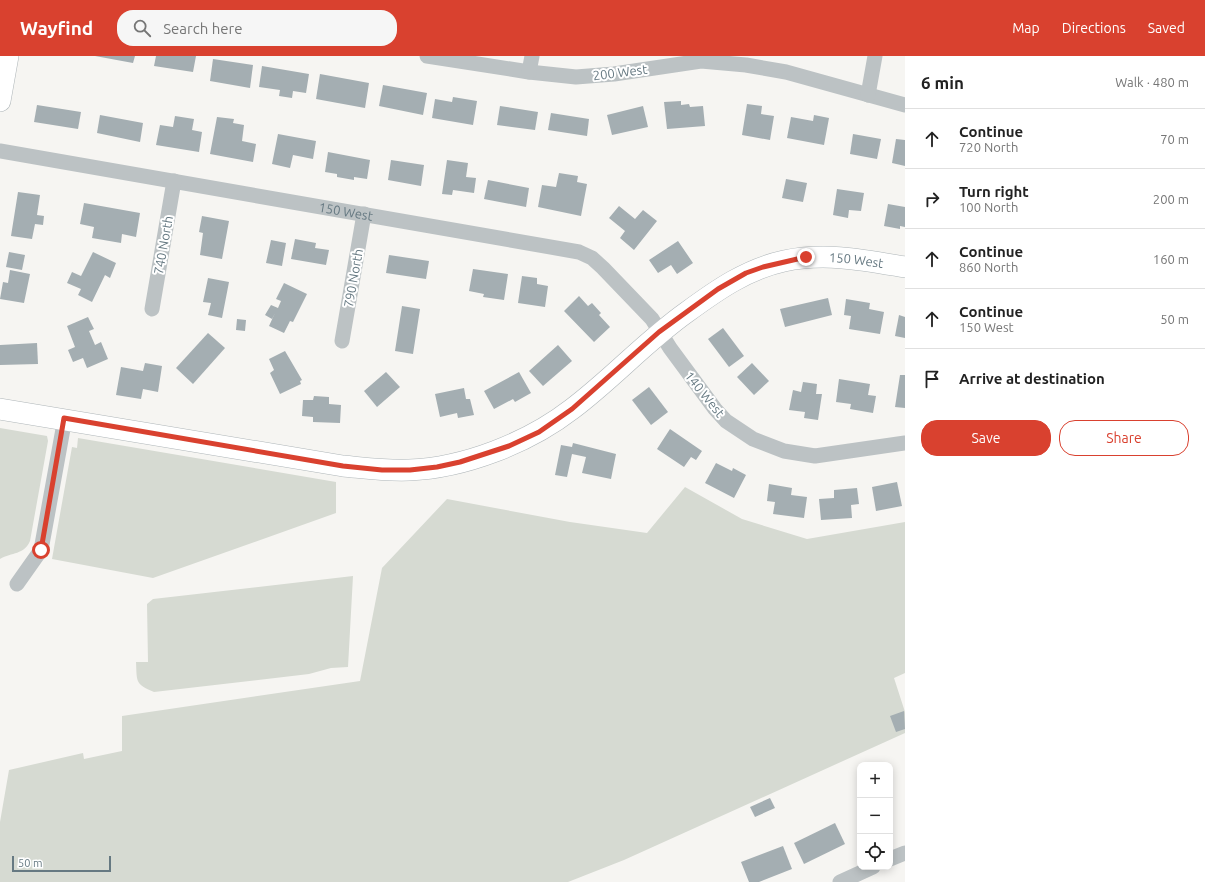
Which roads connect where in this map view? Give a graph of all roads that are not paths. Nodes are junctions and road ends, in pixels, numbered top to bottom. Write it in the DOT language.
graph roads {
  1 [pos="8,56"];
  2 [pos="427,56"];
  3 [pos="532,56"];
  4 [pos="875,56"];
  5 [pos="701,59"];
  6 [pos="529,72"];
  7 [pos="868,95"];
  8 [pos="0,101"];
  9 [pos="905,105"];
  10 [pos="0,151"];
  11 [pos="174,180"];
  12 [pos="364,214"];
  13 [pos="905,267"];
  14 [pos="152,309"];
  15 [pos="659,332"];
  16 [pos="342,341"];
  17 [pos="0,408"];
  18 [pos="64,418"];
  19 [pos="905,443"];
  20 [pos="17,584"];
  21 [pos="905,853"];
  22 [pos="893,858"];
  23 [pos="866,870"];
  24 [pos="840,882"];
  1 -- 8 [label="street"];
  2 -- 6 [label="street, 200 West"];
  3 -- 6 [label="street"];
  4 -- 7 [label="street"];
  5 -- 6 [label="street, 200 West"];
  5 -- 7 [label="street, 200 West"];
  7 -- 9 [label="street, 200 West"];
  10 -- 11 [label="street, 150 West"];
  11 -- 12 [label="street, 150 West"];
  11 -- 14 [label="street, 740 North"];
  12 -- 15 [label="street, 150 West"];
  12 -- 16 [label="street, 790 North"];
  13 -- 15 [label="street, 150 West"];
  15 -- 18 [label="street, 150 West"];
  15 -- 19 [label="street, 140 West"];
  17 -- 18 [label="street, 150 West"];
  18 -- 20 [label="street"];
  21 -- 22 [label="street"];
  23 -- 24 [label="street"];
}
